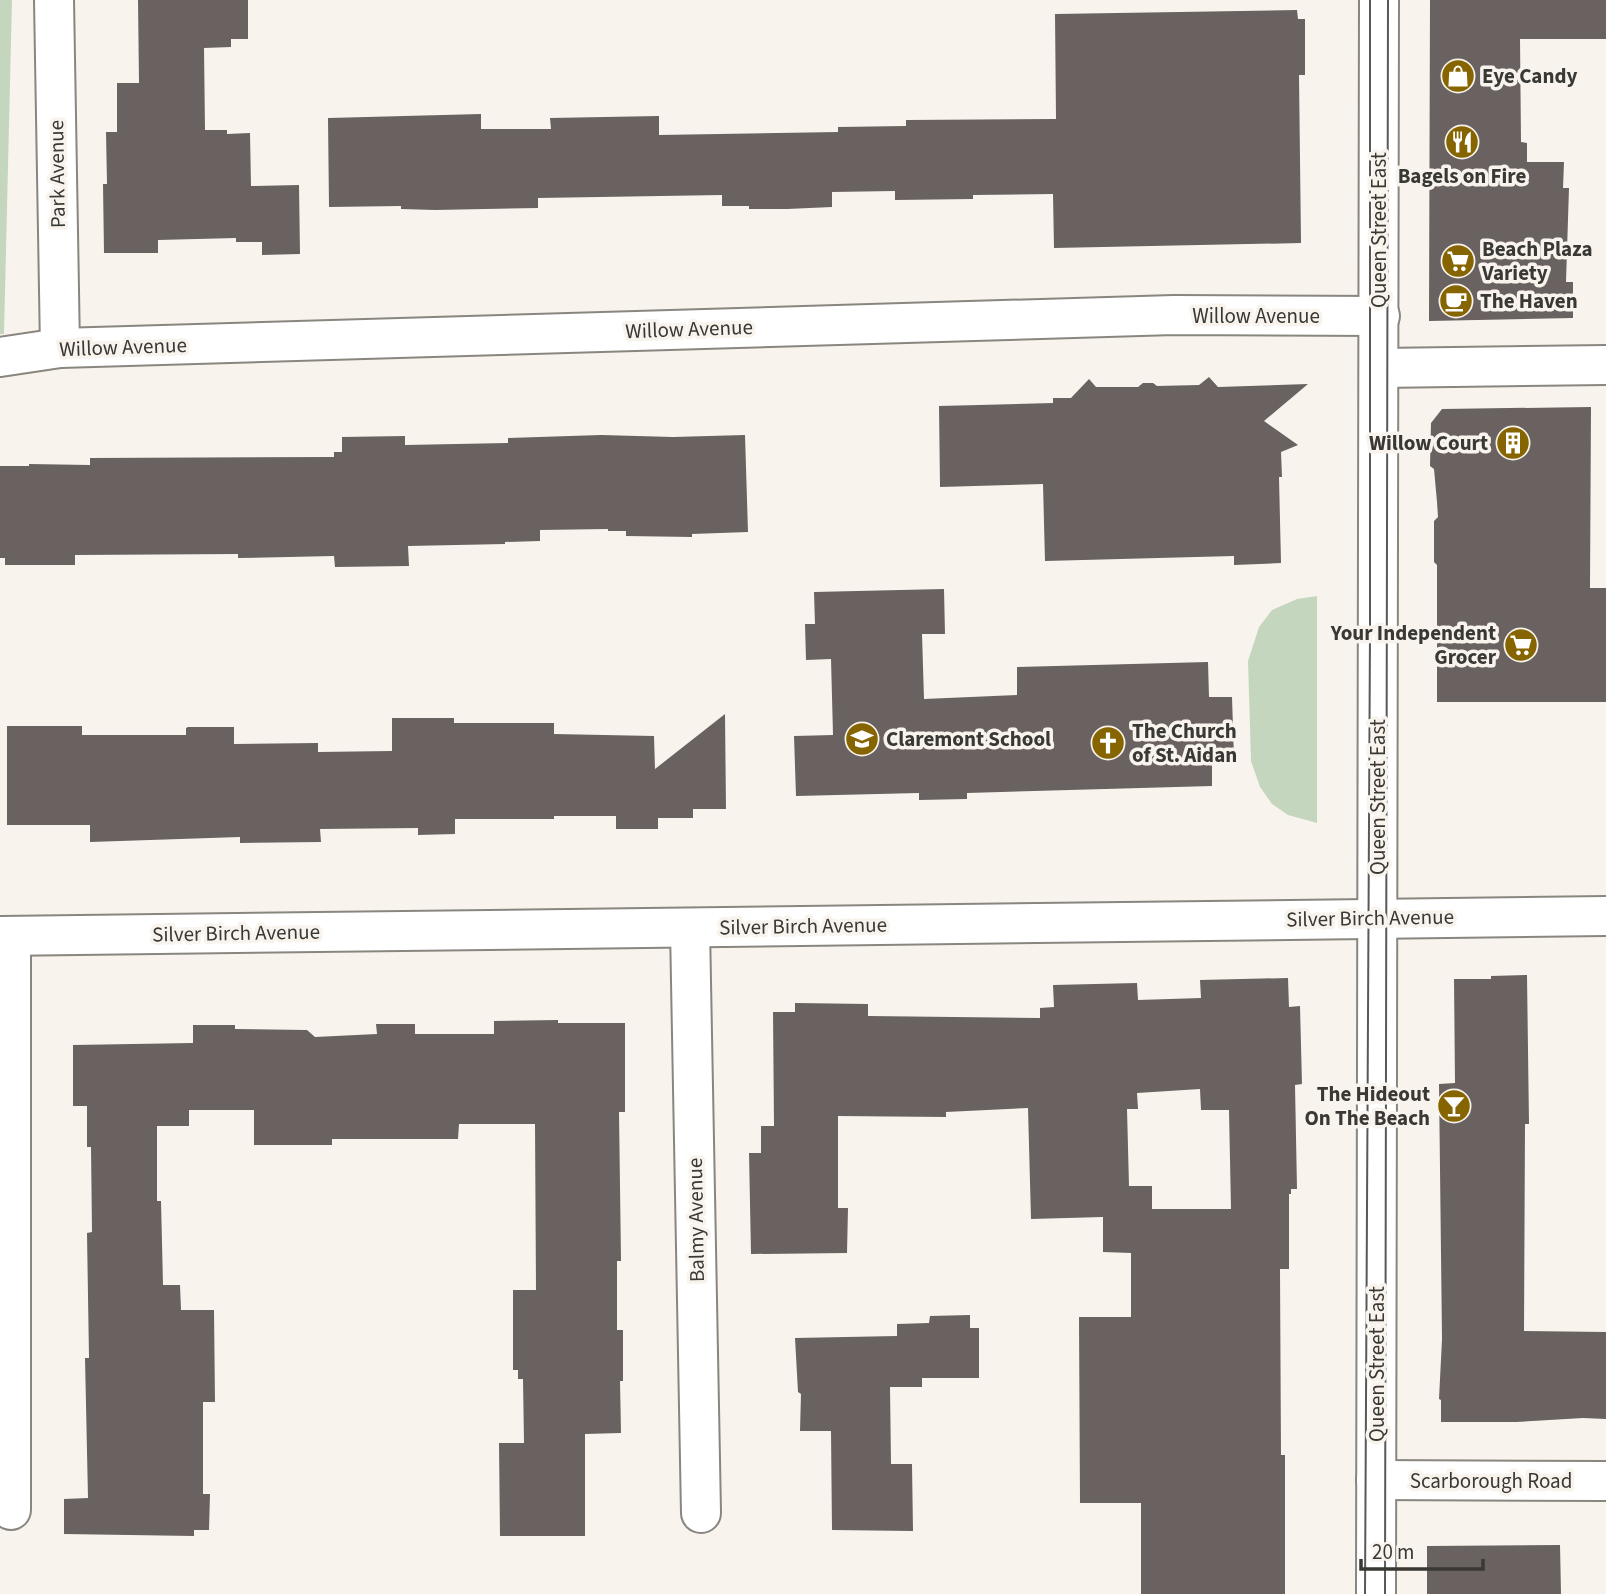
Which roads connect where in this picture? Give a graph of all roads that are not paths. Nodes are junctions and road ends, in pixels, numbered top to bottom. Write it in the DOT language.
graph roads {
  1 [pos="54,0"];
  2 [pos="1379,0"];
  3 [pos="1380,316"];
  4 [pos="60,348"];
  5 [pos="0,358"];
  6 [pos="1606,365"];
  7 [pos="1380,368"];
  8 [pos="1606,916"];
  9 [pos="1377,918"];
  10 [pos="690,928"];
  11 [pos="6,936"];
  12 [pos="1376,1480"];
  13 [pos="1606,1481"];
  14 [pos="11,1510"];
  15 [pos="701,1513"];
  16 [pos="1376,1594"];
  1 -- 4 [label="street, Park Avenue"];
  2 -- 3 [label="street, Queen Street East"];
  3 -- 4 [label="street, Willow Avenue"];
  3 -- 7 [label="street, Queen Street East"];
  4 -- 5 [label="street, Willow Avenue"];
  6 -- 7 [label="street"];
  7 -- 9 [label="street, Queen Street East"];
  8 -- 9 [label="street, Silver Birch Avenue"];
  9 -- 10 [label="street, Silver Birch Avenue"];
  9 -- 12 [label="street, Queen Street East"];
  10 -- 11 [label="street, Silver Birch Avenue"];
  10 -- 15 [label="street, Balmy Avenue"];
  11 -- 14 [label="street"];
  12 -- 13 [label="street, Scarborough Road"];
  12 -- 16 [label="street, Queen Street East"];
}
